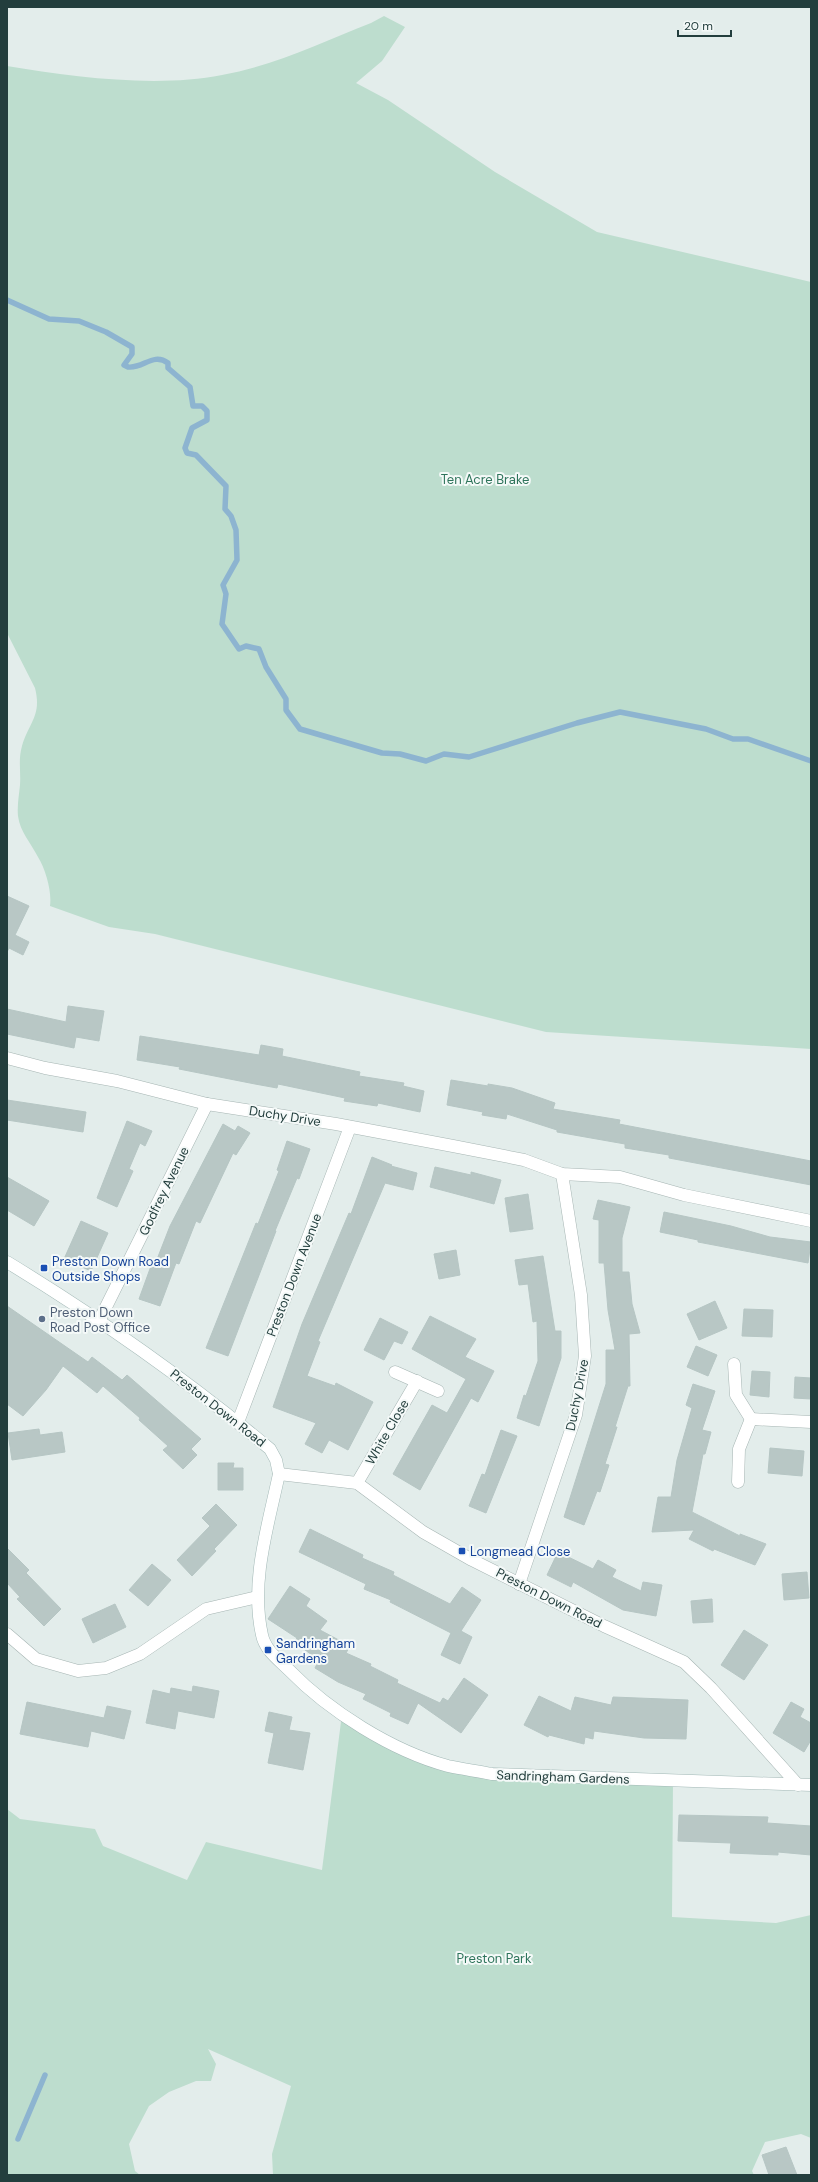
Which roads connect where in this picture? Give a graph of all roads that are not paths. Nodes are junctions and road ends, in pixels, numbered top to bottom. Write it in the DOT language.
graph roads {
  1 [pos="7,1058"];
  2 [pos="207,1104"];
  3 [pos="350,1127"];
  4 [pos="562,1174"];
  5 [pos="811,1221"];
  6 [pos="7,1262"];
  7 [pos="99,1321"];
  8 [pos="734,1364"];
  9 [pos="395,1372"];
  10 [pos="417,1381"];
  11 [pos="438,1392"];
  12 [pos="751,1418"];
  13 [pos="238,1422"];
  14 [pos="811,1422"];
  15 [pos="279,1474"];
  16 [pos="738,1482"];
  17 [pos="357,1483"];
  18 [pos="519,1584"];
  19 [pos="257,1597"];
  20 [pos="7,1634"];
  21 [pos="798,1785"];
  22 [pos="811,1785"];
  1 -- 2 [label="street, Duchy Drive"];
  2 -- 3 [label="street, Duchy Drive"];
  2 -- 7 [label="street, Godfrey Avenue"];
  3 -- 4 [label="street, Duchy Drive"];
  3 -- 13 [label="street, Preston Down Avenue"];
  4 -- 5 [label="street, Duchy Drive"];
  4 -- 18 [label="street, Duchy Drive"];
  6 -- 7 [label="street, Preston Down Road"];
  7 -- 13 [label="street, Preston Down Road"];
  8 -- 12 [label="street"];
  9 -- 10 [label="street"];
  10 -- 11 [label="street"];
  10 -- 17 [label="street, White Close"];
  12 -- 14 [label="street"];
  12 -- 16 [label="street"];
  13 -- 15 [label="street, Preston Down Road"];
  15 -- 17 [label="street"];
  15 -- 19 [label="street, Sandringham Gardens"];
  17 -- 18 [label="street, Preston Down Road"];
  18 -- 21 [label="street, Preston Down Road"];
  19 -- 20 [label="street"];
  19 -- 21 [label="street, Sandringham Gardens"];
  21 -- 22 [label="street, Sandringham Gardens"];
}
